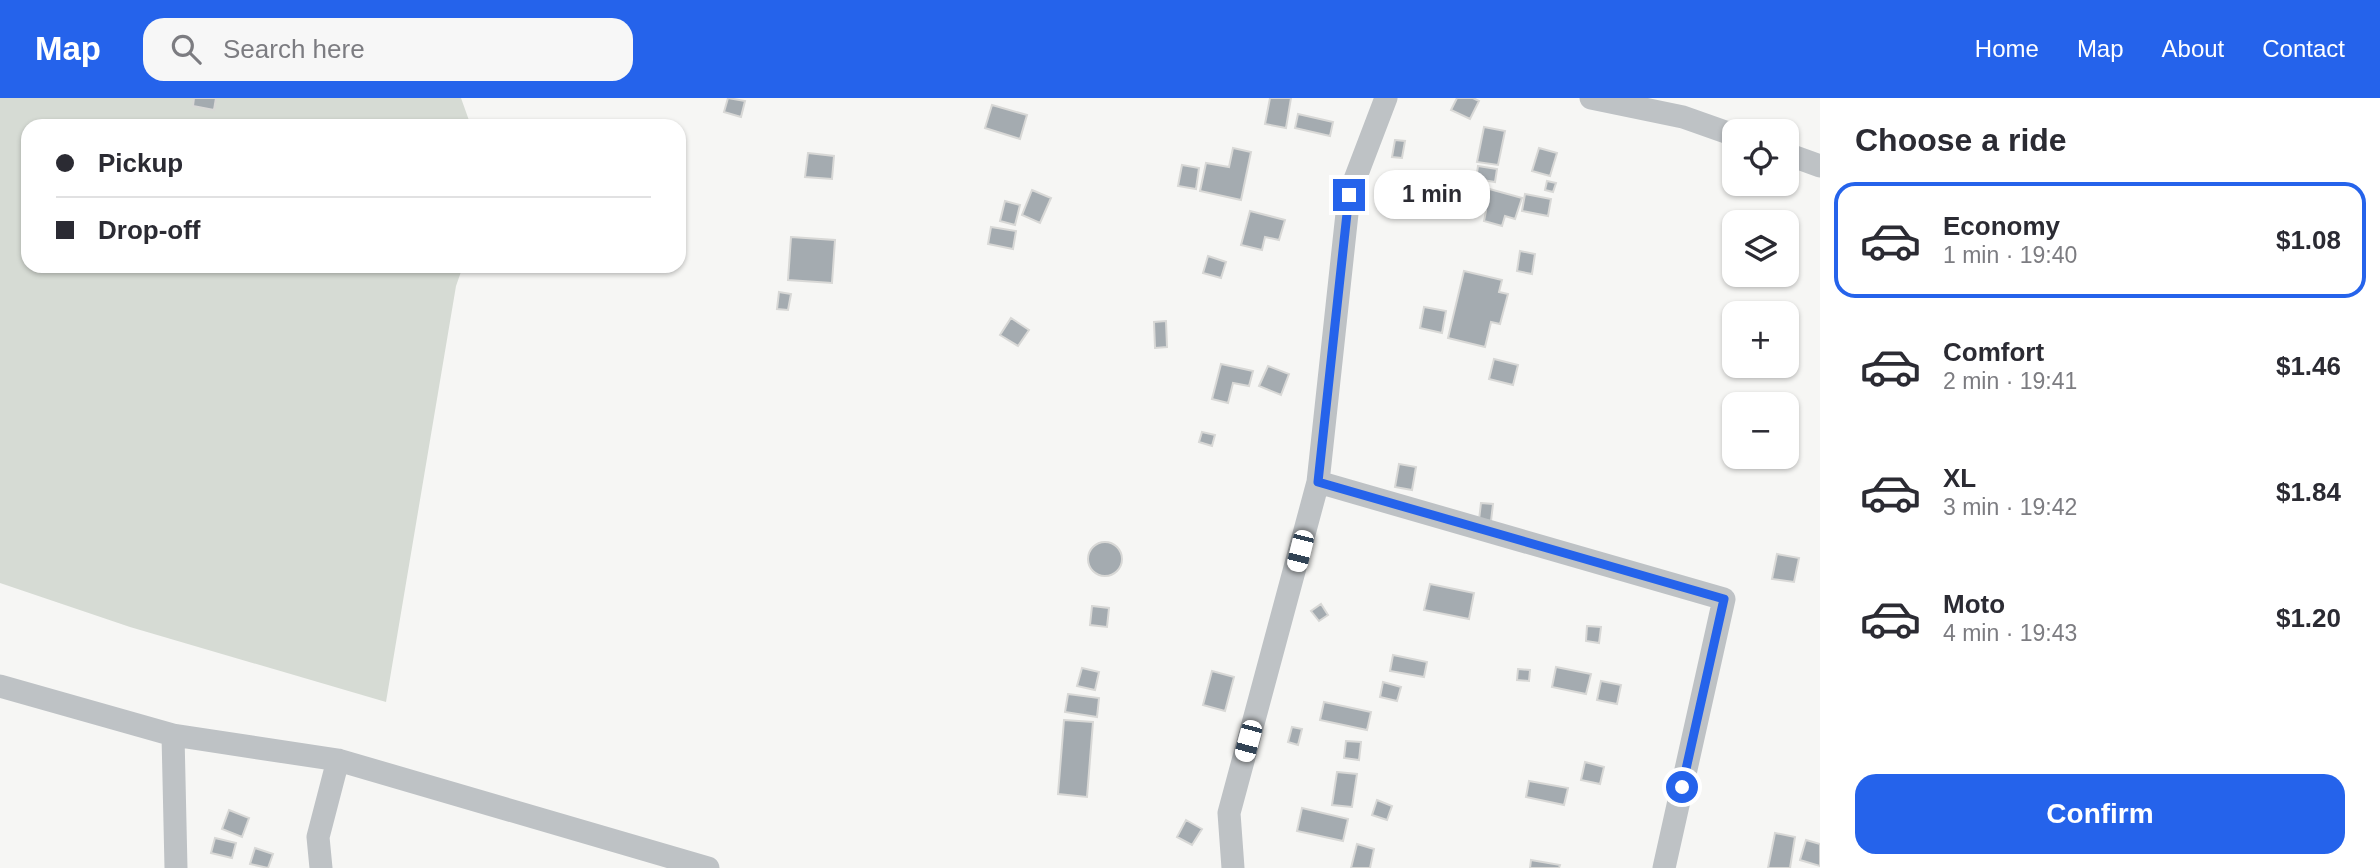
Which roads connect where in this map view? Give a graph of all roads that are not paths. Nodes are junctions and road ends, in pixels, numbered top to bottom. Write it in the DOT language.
graph roads {
  1 [pos="1385,98"];
  2 [pos="1591,98"];
  3 [pos="1722,131"];
  4 [pos="1799,158"];
  5 [pos="1820,166"];
  6 [pos="1318,482"];
  7 [pos="0,686"];
  8 [pos="173,735"];
  9 [pos="338,760"];
  10 [pos="176,868"];
  11 [pos="321,868"];
  12 [pos="708,868"];
  13 [pos="1233,868"];
  14 [pos="1664,868"];
  1 -- 6 [label="street"];
  2 -- 3 [label="street"];
  4 -- 5 [label="street"];
  6 -- 13 [label="street"];
  6 -- 14 [label="street"];
  7 -- 8 [label="street"];
  8 -- 9 [label="street"];
  8 -- 10 [label="street"];
  9 -- 11 [label="street"];
  9 -- 12 [label="street"];
}
